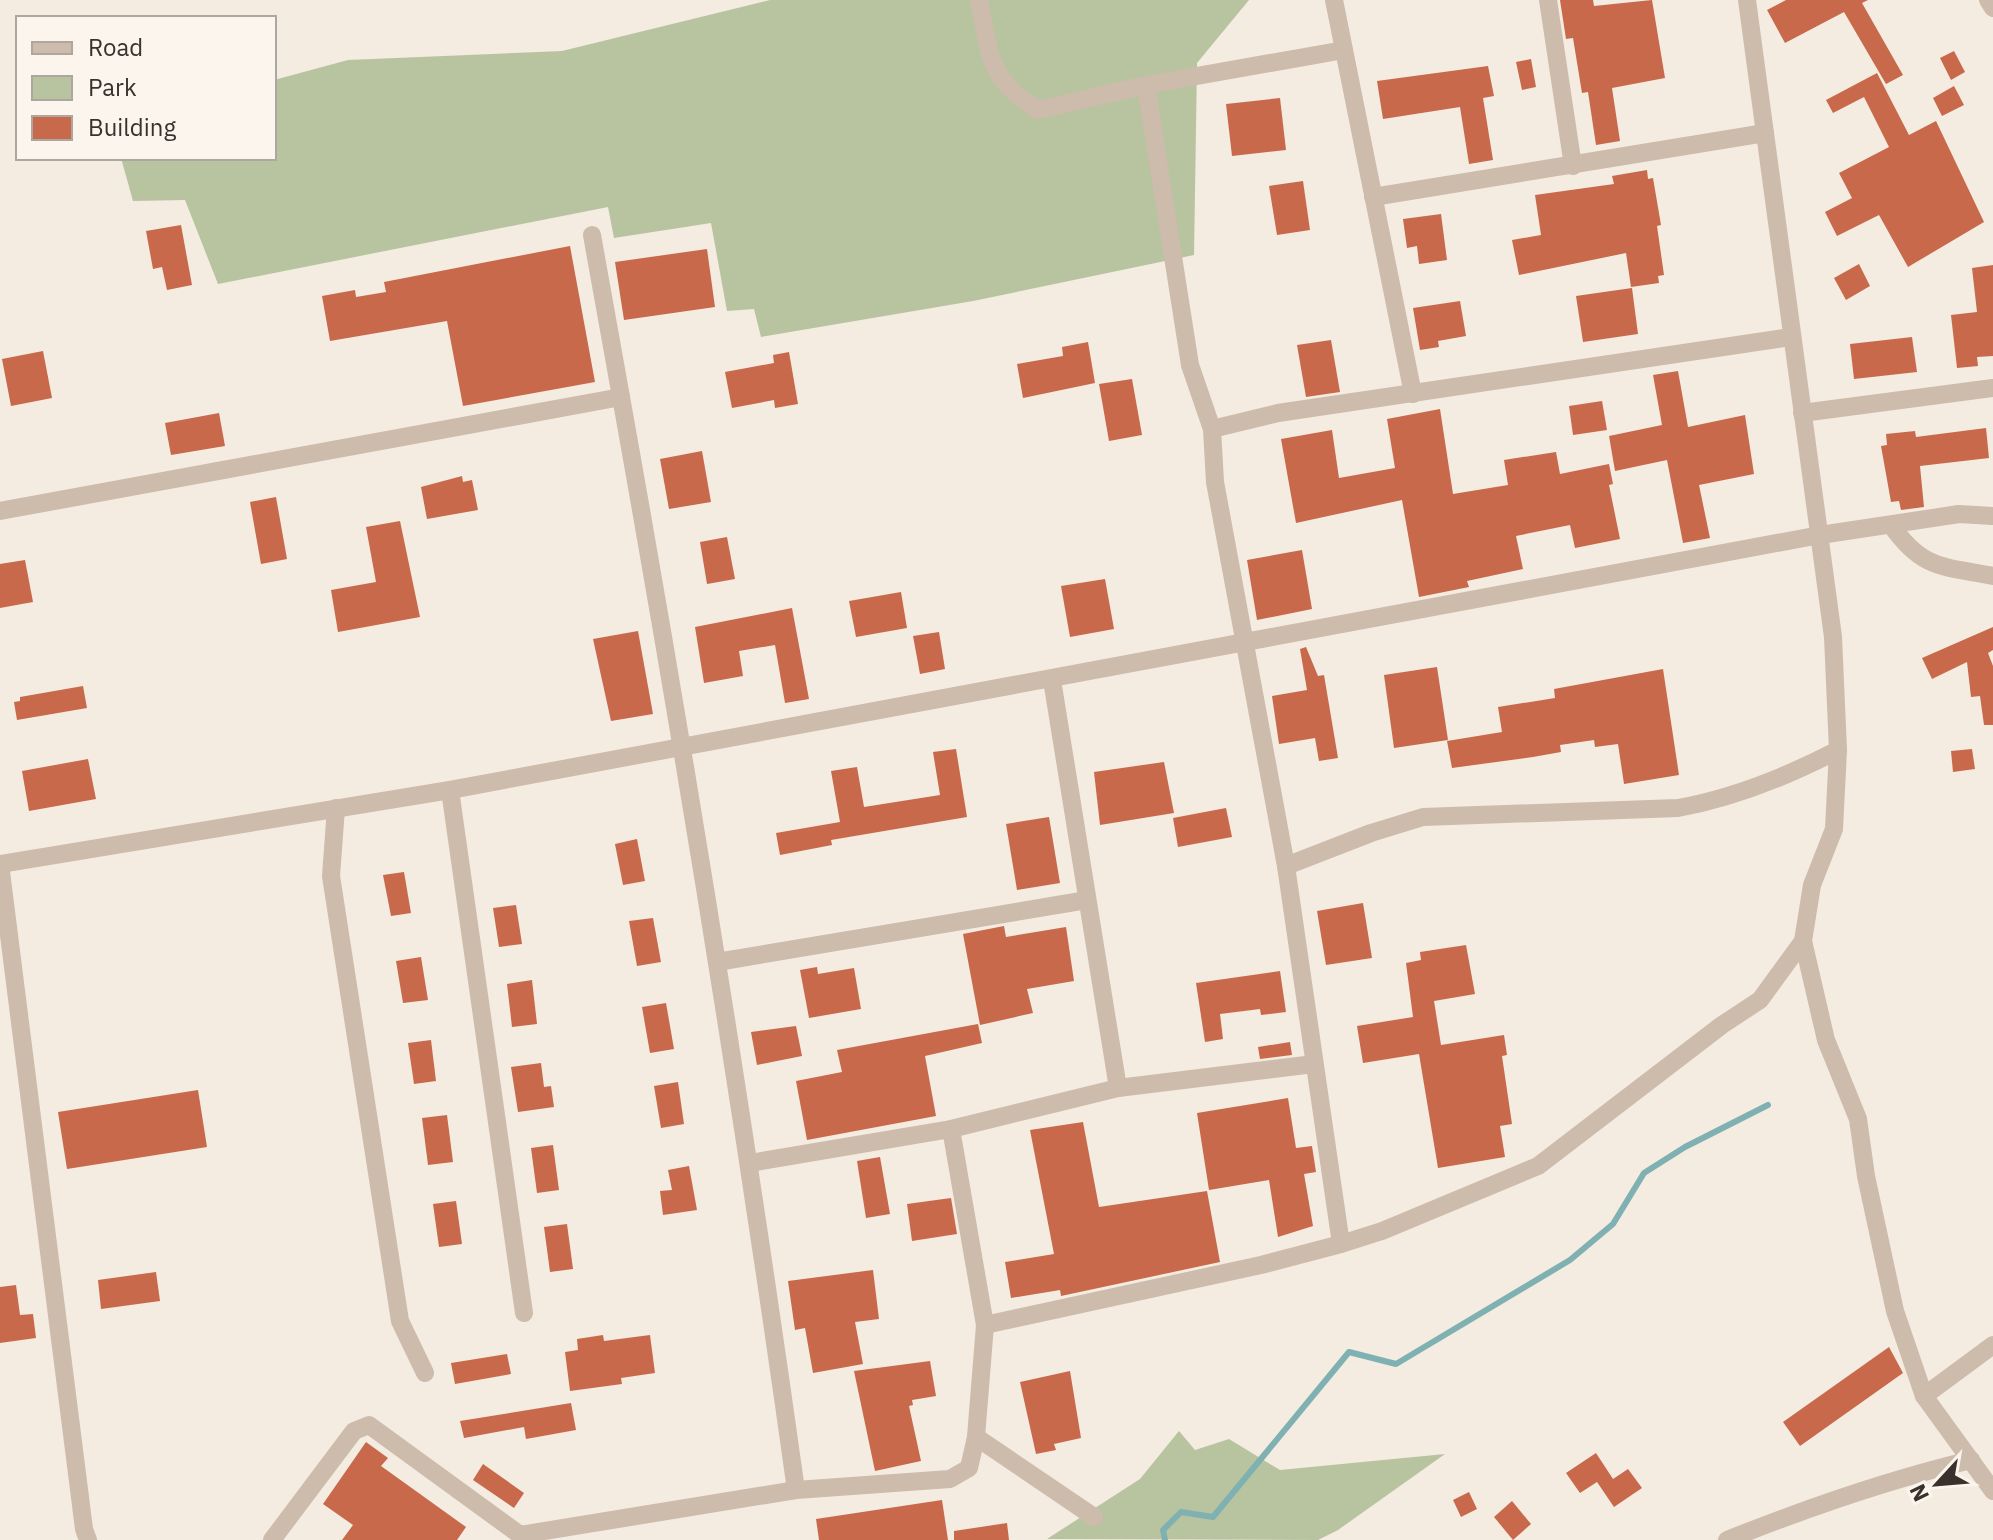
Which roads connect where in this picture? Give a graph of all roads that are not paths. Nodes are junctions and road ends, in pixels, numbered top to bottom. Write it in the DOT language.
graph roads {
  1 [pos="979,0"];
  2 [pos="1334,0"];
  3 [pos="1548,0"];
  4 [pos="1747,0"];
  5 [pos="1988,0"];
  6 [pos="1993,8"];
  7 [pos="1344,50"];
  8 [pos="1146,85"];
  9 [pos="1765,133"];
  10 [pos="1573,166"];
  11 [pos="1373,197"];
  12 [pos="592,235"];
  13 [pos="1791,337"];
  14 [pos="1993,388"];
  15 [pos="1413,394"];
  16 [pos="621,397"];
  17 [pos="1802,413"];
  18 [pos="1212,429"];
  19 [pos="0,511"];
  20 [pos="1993,516"];
  21 [pos="1891,525"];
  22 [pos="1820,535"];
  23 [pos="1993,576"];
  24 [pos="1247,644"];
  25 [pos="1052,680"];
  26 [pos="683,745"];
  27 [pos="1838,750"];
  28 [pos="450,790"];
  29 [pos="336,808"];
  30 [pos="0,864"];
  31 [pos="1286,866"];
  32 [pos="1087,900"];
  33 [pos="1803,941"];
  34 [pos="717,962"];
  35 [pos="1314,1064"];
  36 [pos="1118,1088"];
  37 [pos="951,1129"];
  38 [pos="750,1163"];
  39 [pos="1341,1244"];
  40 [pos="524,1313"];
  41 [pos="985,1325"];
  42 [pos="1993,1345"];
  43 [pos="425,1373"];
  44 [pos="1924,1396"];
  45 [pos="976,1437"];
  46 [pos="1971,1460"];
  47 [pos="796,1490"];
  48 [pos="1993,1491"];
  49 [pos="1094,1517"];
  50 [pos="519,1538"];
  51 [pos="88,1540"];
  52 [pos="272,1540"];
  53 [pos="1727,1540"];
  1 -- 8 [label="street"];
  2 -- 7 [label="street"];
  3 -- 10 [label="street"];
  4 -- 9 [label="street"];
  5 -- 6 [label="street"];
  7 -- 8 [label="street"];
  7 -- 11 [label="street"];
  8 -- 18 [label="street"];
  9 -- 10 [label="street"];
  9 -- 13 [label="street"];
  10 -- 11 [label="street"];
  11 -- 15 [label="street"];
  12 -- 16 [label="street"];
  13 -- 15 [label="street"];
  13 -- 17 [label="street"];
  14 -- 17 [label="street"];
  15 -- 18 [label="street"];
  16 -- 19 [label="street"];
  16 -- 26 [label="street"];
  17 -- 22 [label="street"];
  18 -- 24 [label="street"];
  20 -- 21 [label="street"];
  21 -- 22 [label="street"];
  21 -- 23 [label="street"];
  22 -- 24 [label="street"];
  22 -- 27 [label="street"];
  24 -- 25 [label="street"];
  24 -- 31 [label="street"];
  25 -- 26 [label="street"];
  25 -- 32 [label="street"];
  26 -- 28 [label="street"];
  26 -- 34 [label="street"];
  27 -- 31 [label="street"];
  27 -- 33 [label="street"];
  28 -- 29 [label="street"];
  28 -- 40 [label="street"];
  29 -- 30 [label="street"];
  29 -- 43 [label="street"];
  30 -- 51 [label="street"];
  31 -- 35 [label="street"];
  32 -- 34 [label="street"];
  32 -- 36 [label="street"];
  33 -- 39 [label="street"];
  33 -- 44 [label="street"];
  34 -- 38 [label="street"];
  35 -- 36 [label="street"];
  35 -- 39 [label="street"];
  36 -- 37 [label="street"];
  37 -- 38 [label="street"];
  37 -- 41 [label="street"];
  38 -- 47 [label="street"];
  39 -- 41 [label="street"];
  41 -- 45 [label="street"];
  42 -- 44 [label="street"];
  44 -- 46 [label="street"];
  45 -- 47 [label="street"];
  45 -- 49 [label="street"];
  46 -- 48 [label="street"];
  46 -- 53 [label="street"];
  47 -- 50 [label="street"];
  50 -- 52 [label="street"];
}
